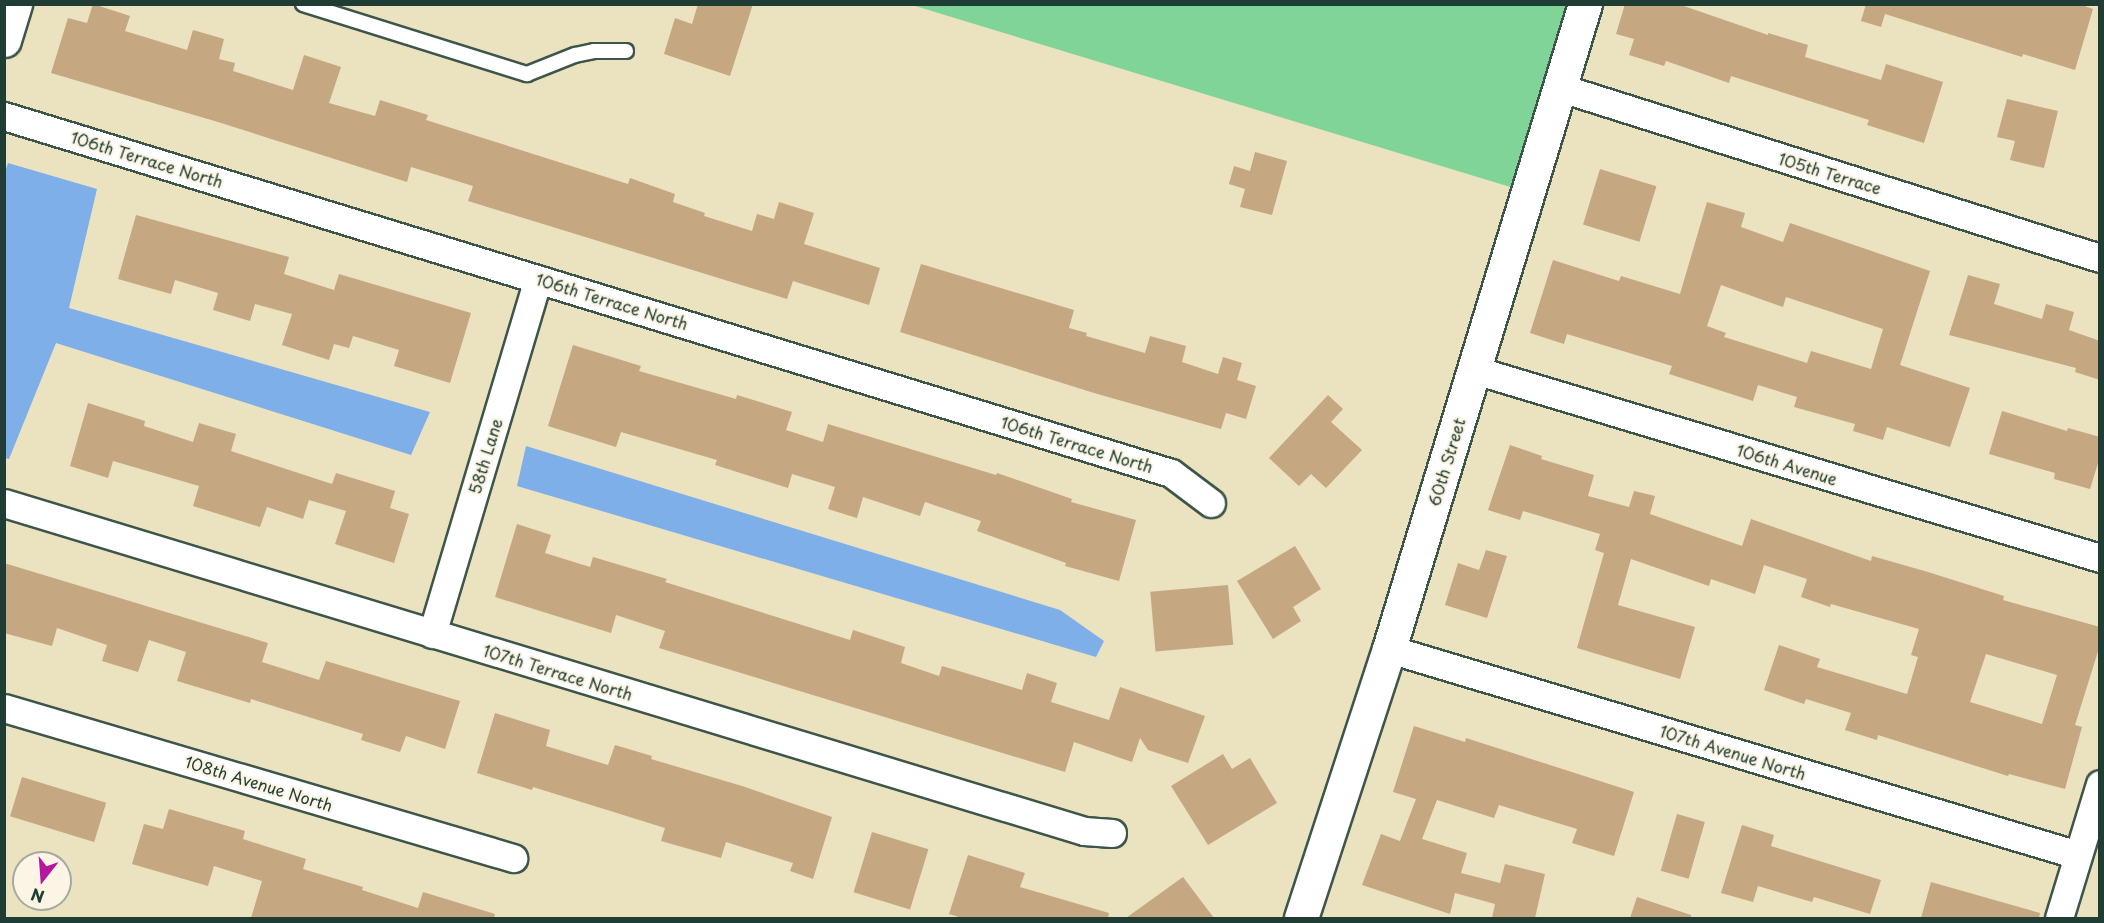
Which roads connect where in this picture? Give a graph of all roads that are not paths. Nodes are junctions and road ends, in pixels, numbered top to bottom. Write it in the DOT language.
graph roads {
  1 [pos="15,4"];
  2 [pos="303,4"];
  3 [pos="1585,4"];
  4 [pos="4,40"];
  5 [pos="626,51"];
  6 [pos="1561,88"];
  7 [pos="4,116"];
  8 [pos="2100,258"];
  9 [pos="538,279"];
  10 [pos="1475,370"];
  11 [pos="4,503"];
  12 [pos="1211,503"];
  13 [pos="2100,558"];
  14 [pos="432,633"];
  15 [pos="1389,649"];
  16 [pos="4,708"];
  17 [pos="2100,783"];
  18 [pos="1112,833"];
  19 [pos="2078,855"];
  20 [pos="513,858"];
  21 [pos="1301,918"];
  22 [pos="2059,918"];
  1 -- 4 [label="street"];
  2 -- 5 [label="lane"];
  3 -- 6 [label="street, 60th Street"];
  6 -- 8 [label="street, 105th Terrace"];
  6 -- 10 [label="street, 60th Street"];
  7 -- 9 [label="street, 106th Terrace North"];
  9 -- 12 [label="street, 106th Terrace North"];
  9 -- 14 [label="street, 58th Lane"];
  10 -- 13 [label="street, 106th Avenue"];
  10 -- 15 [label="street, 60th Street"];
  11 -- 14 [label="street, 107th Terrace North"];
  14 -- 18 [label="street, 107th Terrace North"];
  15 -- 19 [label="street, 107th Avenue North"];
  15 -- 21 [label="street, 60th Street"];
  16 -- 20 [label="street, 108th Avenue North"];
  17 -- 19 [label="street"];
  19 -- 22 [label="street"];
}
